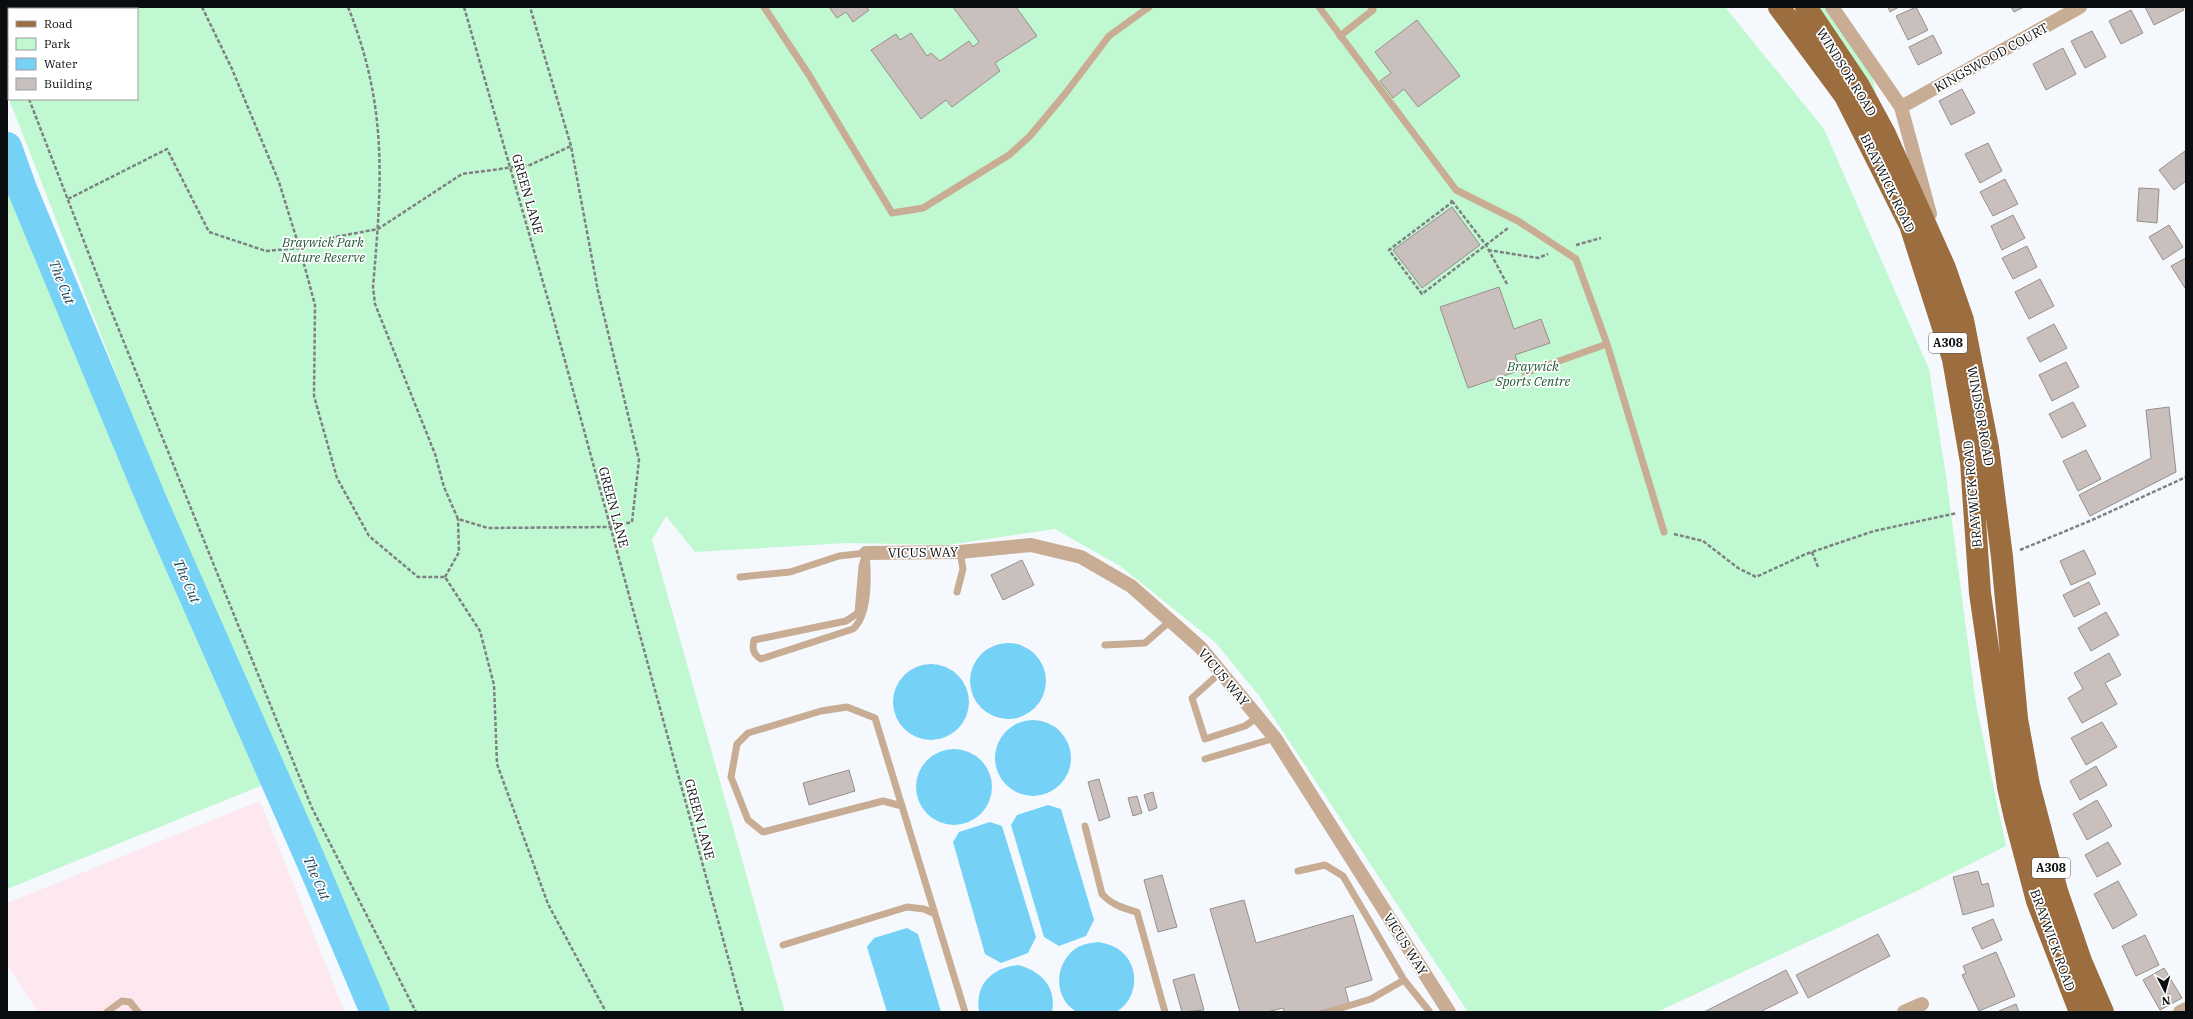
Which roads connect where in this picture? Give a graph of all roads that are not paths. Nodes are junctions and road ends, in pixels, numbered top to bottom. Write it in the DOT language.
graph roads {
  1 [pos="764,7"];
  2 [pos="1149,7"];
  3 [pos="1319,7"];
  4 [pos="1371,7"];
  5 [pos="1779,7"];
  6 [pos="1806,7"];
  7 [pos="1832,7"];
  8 [pos="2080,7"];
  9 [pos="1340,36"];
  10 [pos="1902,107"];
  11 [pos="1945,268"];
  12 [pos="1606,344"];
  13 [pos="1525,373"];
  14 [pos="1664,532"];
  15 [pos="960,552"];
  16 [pos="866,553"];
  17 [pos="740,577"];
  18 [pos="956,592"];
  19 [pos="1170,621"];
  20 [pos="1105,645"];
  21 [pos="1220,672"];
  22 [pos="1258,717"];
  23 [pos="2017,719"];
  24 [pos="1275,738"];
  25 [pos="1205,759"];
  26 [pos="902,806"];
  27 [pos="1085,826"];
  28 [pos="1298,871"];
  29 [pos="935,914"];
  30 [pos="783,945"];
  31 [pos="1404,980"];
  32 [pos="1922,1004"];
  33 [pos="1446,1007"];
  34 [pos="2186,1009"];
  35 [pos="1428,1011"];
  36 [pos="106,1012"];
  37 [pos="138,1012"];
  38 [pos="965,1012"];
  39 [pos="1165,1012"];
  40 [pos="1328,1012"];
  41 [pos="1904,1012"];
  42 [pos="2080,1012"];
  43 [pos="2103,1012"];
  44 [pos="2180,1012"];
  1 -- 2 [label="lane"];
  3 -- 9 [label="lane"];
  4 -- 9 [label="lane"];
  5 -- 42 [label="main road, BRAYWICK ROAD / A308"];
  6 -- 11 [label="main road, WINDSOR ROAD / A308"];
  7 -- 10 [label="street, BRAYWICK ROAD"];
  8 -- 10 [label="street, KINGSWOOD COURT"];
  9 -- 12 [label="lane"];
  10 -- 11 [label="street, BRAYWICK ROAD"];
  11 -- 23 [label="main road, WINDSOR ROAD / A308"];
  12 -- 13 [label="lane"];
  12 -- 14 [label="lane"];
  15 -- 16 [label="street, VICUS WAY"];
  15 -- 18 [label="lane"];
  15 -- 19 [label="street, VICUS WAY"];
  16 -- 16 [label="lane"];
  16 -- 17 [label="lane"];
  19 -- 20 [label="lane"];
  19 -- 21 [label="street, VICUS WAY"];
  21 -- 22 [label="street, VICUS WAY"];
  21 -- 22 [label="lane"];
  22 -- 24 [label="street, VICUS WAY"];
  23 -- 43 [label="main road, BRAYWICK ROAD / A308"];
  24 -- 25 [label="lane"];
  24 -- 33 [label="street, VICUS WAY"];
  26 -- 26 [label="lane"];
  26 -- 29 [label="lane"];
  27 -- 39 [label="lane"];
  28 -- 31 [label="lane"];
  29 -- 30 [label="lane"];
  29 -- 38 [label="lane"];
  31 -- 35 [label="lane"];
  31 -- 40 [label="lane"];
  32 -- 41 [label="street"];
  33 -- 35 [label="lane"];
  34 -- 44 [label="street"];
  36 -- 37 [label="lane"];
}
